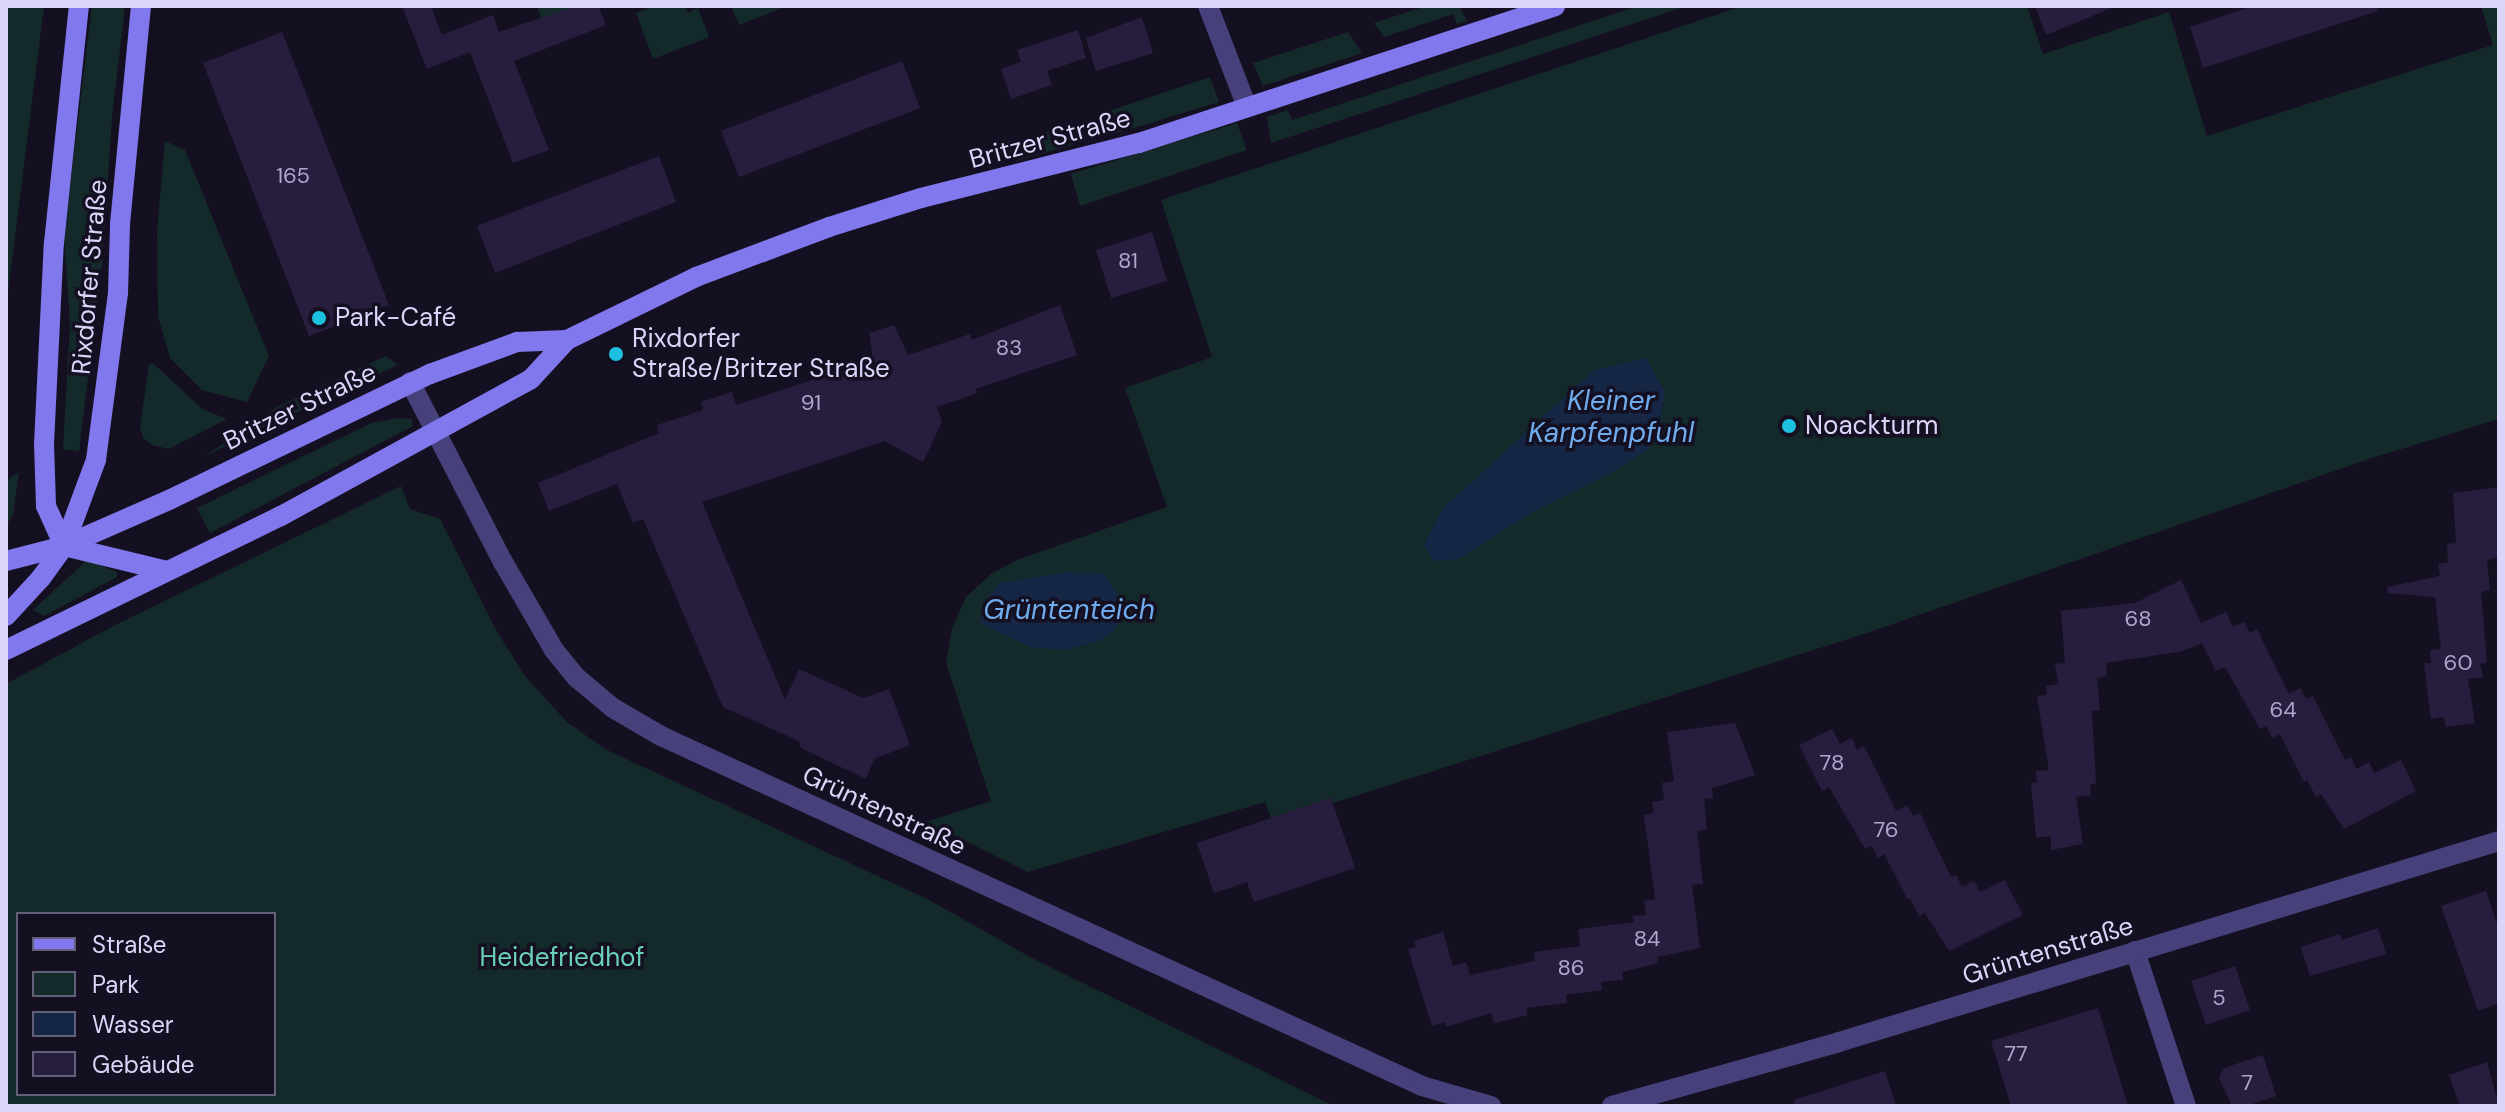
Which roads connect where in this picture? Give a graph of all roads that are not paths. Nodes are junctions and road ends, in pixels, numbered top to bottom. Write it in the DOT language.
graph roads {
  1 [pos="79,6"];
  2 [pos="141,6"];
  3 [pos="1208,6"];
  4 [pos="1555,6"];
  5 [pos="1247,107"];
  6 [pos="567,340"];
  7 [pos="410,382"];
  8 [pos="435,431"];
  9 [pos="64,546"];
  10 [pos="6,561"];
  11 [pos="167,571"];
  12 [pos="6,616"];
  13 [pos="6,650"];
  14 [pos="2499,841"];
  15 [pos="2135,951"];
  16 [pos="1491,1106"];
  17 [pos="1612,1106"];
  18 [pos="2186,1106"];
  1 -- 9 [label="main road, Rixdorfer Straße"];
  2 -- 9 [label="main road, Rixdorfer Straße"];
  3 -- 5 [label="street"];
  4 -- 5 [label="main road, Britzer Straße"];
  5 -- 6 [label="main road, Britzer Straße"];
  6 -- 7 [label="main road, Britzer Straße"];
  6 -- 8 [label="main road, Britzer Straße"];
  7 -- 8 [label="street, Grüntenstraße"];
  7 -- 9 [label="main road, Britzer Straße"];
  8 -- 11 [label="main road, Britzer Straße"];
  8 -- 16 [label="street, Grüntenstraße"];
  9 -- 10 [label="main road, Britzer Straße"];
  9 -- 11 [label="main road, Britzer Straße"];
  9 -- 12 [label="main road, Rixdorfer Straße"];
  11 -- 13 [label="main road, Britzer Straße"];
  14 -- 15 [label="street, Grüntenstraße"];
  15 -- 17 [label="street, Grüntenstraße"];
  15 -- 18 [label="street"];
}
